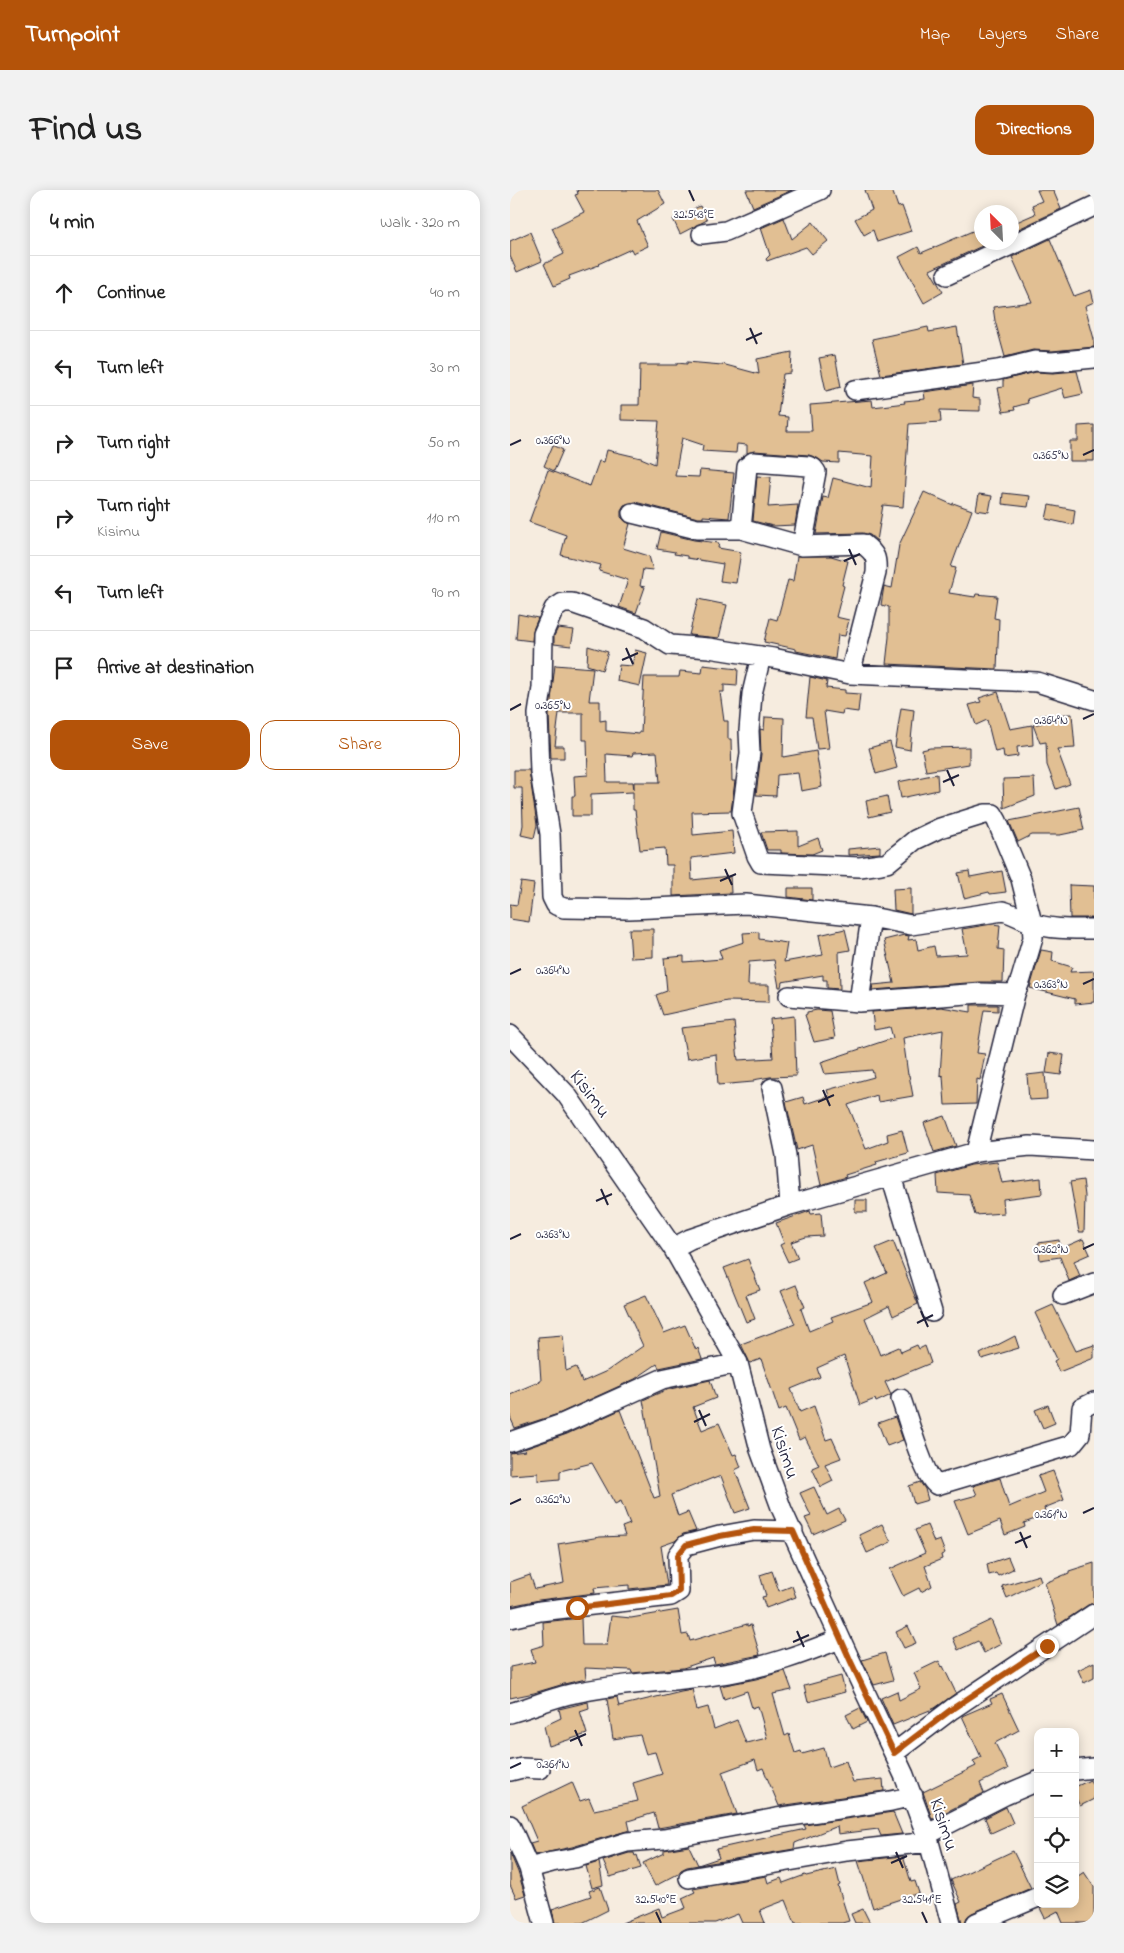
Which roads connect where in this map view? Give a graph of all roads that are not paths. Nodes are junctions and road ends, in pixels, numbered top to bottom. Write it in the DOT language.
graph roads {
  1 [pos="820,190"];
  2 [pos="1094,206"];
  3 [pos="702,234"];
  4 [pos="947,275"];
  5 [pos="1094,358"];
  6 [pos="855,390"];
  7 [pos="632,513"];
  8 [pos="741,530"];
  9 [pos="802,546"];
  10 [pos="761,656"];
  11 [pos="850,674"];
  12 [pos="1094,700"];
  13 [pos="871,917"];
  14 [pos="1032,923"];
  15 [pos="1094,929"];
  16 [pos="1015,994"];
  17 [pos="790,996"];
  18 [pos="860,1002"];
  19 [pos="510,1035"];
  20 [pos="772,1088"];
  21 [pos="1094,1150"];
  22 [pos="976,1152"];
  23 [pos="891,1176"];
  24 [pos="790,1205"];
  25 [pos="673,1248"];
  26 [pos="1094,1283"];
  27 [pos="1063,1295"];
  28 [pos="932,1312"];
  29 [pos="738,1363"];
  30 [pos="901,1399"];
  31 [pos="1094,1402"];
  32 [pos="510,1442"];
  33 [pos="793,1531"];
  34 [pos="1094,1614"];
  35 [pos="510,1618"];
  36 [pos="840,1639"];
  37 [pos="510,1713"];
  38 [pos="894,1753"];
  39 [pos="1094,1768"];
  40 [pos="540,1769"];
  41 [pos="1079,1770"];
  42 [pos="510,1771"];
  43 [pos="1034,1783"];
  44 [pos="912,1796"];
  45 [pos="510,1825"];
  46 [pos="927,1839"];
  47 [pos="529,1868"];
  48 [pos="689,1878"];
  49 [pos="1034,1899"];
  50 [pos="544,1923"];
  51 [pos="951,1923"];
  52 [pos="976,1923"];
  1 -- 3 [label="street"];
  2 -- 4 [label="street"];
  5 -- 6 [label="street"];
  7 -- 8 [label="street"];
  8 -- 9 [label="street"];
  8 -- 9 [label="street"];
  9 -- 11 [label="street"];
  10 -- 11 [label="street"];
  10 -- 13 [label="street"];
  10 -- 14 [label="street"];
  11 -- 12 [label="street"];
  13 -- 14 [label="street"];
  13 -- 18 [label="street"];
  14 -- 15 [label="street"];
  14 -- 16 [label="street"];
  16 -- 18 [label="street"];
  16 -- 22 [label="street"];
  17 -- 18 [label="street"];
  19 -- 25 [label="street, Kisimu"];
  20 -- 24 [label="street"];
  21 -- 22 [label="street"];
  22 -- 23 [label="street"];
  23 -- 24 [label="street"];
  23 -- 28 [label="street"];
  24 -- 25 [label="street"];
  25 -- 29 [label="street, Kisimu"];
  26 -- 27 [label="street"];
  29 -- 32 [label="street"];
  29 -- 33 [label="street, Kisimu"];
  30 -- 31 [label="street"];
  33 -- 35 [label="street"];
  33 -- 36 [label="street, Kisimu"];
  34 -- 38 [label="street"];
  36 -- 37 [label="street"];
  36 -- 38 [label="street, Kisimu"];
  38 -- 44 [label="street, Kisimu"];
  39 -- 41 [label="street"];
  40 -- 42 [label="street"];
  43 -- 46 [label="street"];
  44 -- 46 [label="street, Kisimu"];
  44 -- 47 [label="street"];
  45 -- 47 [label="street"];
  46 -- 48 [label="street"];
  46 -- 51 [label="street, Kisimu"];
  47 -- 50 [label="street"];
  49 -- 52 [label="street"];
}
